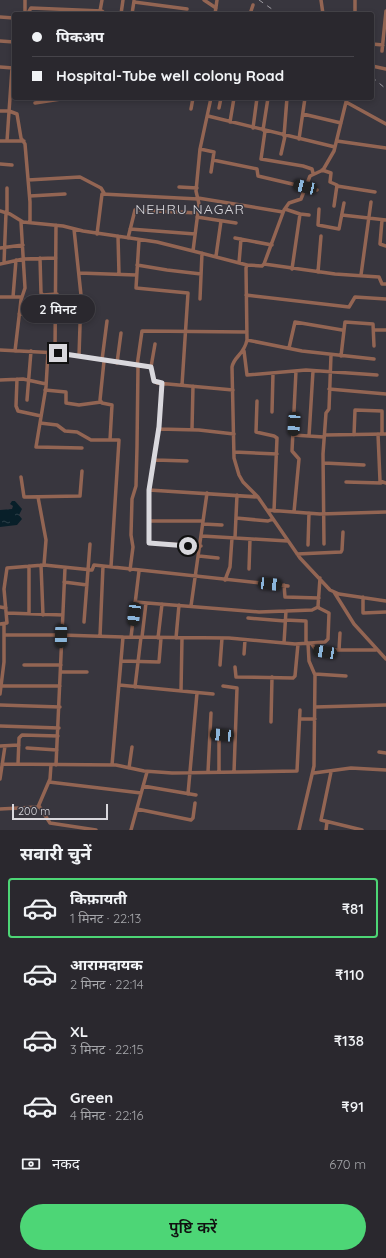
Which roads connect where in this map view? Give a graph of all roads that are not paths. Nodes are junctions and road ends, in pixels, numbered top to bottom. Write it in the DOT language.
graph roads {
  1 [pos="26,0"];
  2 [pos="102,0"];
  3 [pos="123,0"];
  4 [pos="204,0"];
  5 [pos="217,0"];
  6 [pos="321,0"];
  7 [pos="354,0"];
  8 [pos="134,1"];
  9 [pos="253,5"];
  10 [pos="216,8"];
  11 [pos="46,9"];
  12 [pos="187,9"];
  13 [pos="100,11"];
  14 [pos="386,11"];
  15 [pos="25,12"];
  16 [pos="28,12"];
  17 [pos="45,12"];
  18 [pos="86,12"];
  19 [pos="121,12"];
  20 [pos="132,12"];
  21 [pos="215,12"];
  22 [pos="251,12"];
  23 [pos="323,12"];
  24 [pos="355,12"];
  25 [pos="0,17"];
  26 [pos="12,18"];
  27 [pos="0,41"];
  28 [pos="12,42"];
  29 [pos="374,44"];
  30 [pos="383,45"];
  31 [pos="382,51"];
  32 [pos="374,66"];
  33 [pos="0,67"];
  34 [pos="12,68"];
  35 [pos="386,69"];
  36 [pos="12,79"];
  37 [pos="46,100"];
  38 [pos="193,100"];
  39 [pos="211,100"];
  40 [pos="221,100"];
  41 [pos="234,100"];
  42 [pos="257,100"];
  43 [pos="268,100"];
  44 [pos="287,100"];
  45 [pos="305,100"];
  46 [pos="346,102"];
  47 [pos="35,103"];
  48 [pos="219,108"];
  49 [pos="191,110"];
  50 [pos="0,111"];
  51 [pos="9,111"];
  52 [pos="303,114"];
  53 [pos="208,116"];
  54 [pos="230,122"];
  55 [pos="341,123"];
  56 [pos="386,124"];
  57 [pos="253,128"];
  58 [pos="264,131"];
  59 [pos="284,136"];
  60 [pos="299,139"];
  61 [pos="0,141"];
  62 [pos="7,141"];
  63 [pos="24,141"];
  64 [pos="337,141"];
  65 [pos="335,147"];
  66 [pos="386,148"];
  67 [pos="200,149"];
  68 [pos="281,154"];
  69 [pos="213,160"];
  70 [pos="0,164"];
  71 [pos="12,165"];
  72 [pos="322,170"];
  73 [pos="211,172"];
  74 [pos="313,174"];
  75 [pos="28,180"];
  76 [pos="337,186"];
  77 [pos="179,187"];
  78 [pos="305,187"];
  79 [pos="7,188"];
  80 [pos="197,188"];
  81 [pos="317,190"];
  82 [pos="375,192"];
  83 [pos="104,193"];
  84 [pos="65,194"];
  85 [pos="30,196"];
  86 [pos="198,198"];
  87 [pos="371,202"];
  88 [pos="344,203"];
  89 [pos="334,206"];
  90 [pos="319,209"];
  91 [pos="284,210"];
  92 [pos="0,211"];
  93 [pos="6,213"];
  94 [pos="300,214"];
  95 [pos="197,215"];
  96 [pos="309,215"];
  97 [pos="342,216"];
  98 [pos="368,218"];
  99 [pos="221,220"];
  100 [pos="384,220"];
  101 [pos="21,222"];
  102 [pos="30,223"];
  103 [pos="236,223"];
  104 [pos="56,225"];
  105 [pos="130,228"];
  106 [pos="74,229"];
  107 [pos="97,234"];
  108 [pos="195,234"];
  109 [pos="118,236"];
  110 [pos="321,236"];
  111 [pos="128,238"];
  112 [pos="235,238"];
  113 [pos="241,239"];
  114 [pos="140,240"];
  115 [pos="272,244"];
  116 [pos="23,246"];
  117 [pos="386,246"];
  118 [pos="2,248"];
  119 [pos="193,251"];
  120 [pos="202,253"];
  121 [pos="216,256"];
  122 [pos="40,258"];
  123 [pos="56,258"];
  124 [pos="24,259"];
  125 [pos="16,260"];
  126 [pos="2,263"];
  127 [pos="239,263"];
  128 [pos="264,264"];
  129 [pos="137,265"];
  130 [pos="247,265"];
  131 [pos="292,269"];
  132 [pos="318,272"];
  133 [pos="79,273"];
  134 [pos="119,274"];
  135 [pos="136,274"];
  136 [pos="201,274"];
  137 [pos="361,275"];
  138 [pos="386,284"];
  139 [pos="57,294"];
  140 [pos="246,295"];
  141 [pos="0,297"];
  142 [pos="13,297"];
  143 [pos="21,297"];
  144 [pos="200,299"];
  145 [pos="386,299"];
  146 [pos="19,314"];
  147 [pos="56,316"];
  148 [pos="107,321"];
  149 [pos="342,330"];
  150 [pos="374,330"];
  151 [pos="386,330"];
  152 [pos="186,332"];
  153 [pos="247,332"];
  154 [pos="121,333"];
  155 [pos="247,340"];
  156 [pos="155,344"];
  157 [pos="374,346"];
  158 [pos="289,348"];
  159 [pos="0,350"];
  160 [pos="15,351"];
  161 [pos="31,351"];
  162 [pos="244,351"];
  163 [pos="48,352"];
  164 [pos="55,353"];
  165 [pos="331,355"];
  166 [pos="79,356"];
  167 [pos="341,356"];
  168 [pos="374,359"];
  169 [pos="103,360"];
  170 [pos="116,363"];
  171 [pos="138,366"];
  172 [pos="151,367"];
  173 [pos="296,371"];
  174 [pos="313,371"];
  175 [pos="330,371"];
  176 [pos="273,373"];
  177 [pos="377,375"];
  178 [pos="17,379"];
  179 [pos="0,380"];
  180 [pos="28,380"];
  181 [pos="162,383"];
  182 [pos="46,384"];
  183 [pos="182,385"];
  184 [pos="193,386"];
  185 [pos="329,388"];
  186 [pos="45,390"];
  187 [pos="233,390"];
  188 [pos="386,394"];
  189 [pos="27,400"];
  190 [pos="257,401"];
  191 [pos="100,402"];
  192 [pos="272,412"];
  193 [pos="41,416"];
  194 [pos="40,423"];
  195 [pos="158,429"];
  196 [pos="192,429"];
  197 [pos="234,434"];
  198 [pos="354,434"];
  199 [pos="382,434"];
  200 [pos="294,435"];
  201 [pos="309,436"];
  202 [pos="325,436"];
  203 [pos="110,440"];
  204 [pos="82,448"];
  205 [pos="234,452"];
  206 [pos="276,454"];
  207 [pos="155,460"];
  208 [pos="187,461"];
  209 [pos="324,463"];
  210 [pos="364,465"];
  211 [pos="82,471"];
  212 [pos="21,477"];
  213 [pos="346,482"];
  214 [pos="381,483"];
  215 [pos="386,483"];
  216 [pos="149,490"];
  217 [pos="207,493"];
  218 [pos="237,495"];
  219 [pos="38,497"];
  220 [pos="258,497"];
  221 [pos="267,510"];
  222 [pos="274,511"];
  223 [pos="294,512"];
  224 [pos="386,512"];
  225 [pos="309,513"];
  226 [pos="325,513"];
  227 [pos="236,518"];
  228 [pos="273,519"];
  229 [pos="149,521"];
  230 [pos="203,523"];
  231 [pos="222,525"];
  232 [pos="342,532"];
  233 [pos="202,536"];
  234 [pos="233,538"];
  235 [pos="250,539"];
  236 [pos="288,541"];
  237 [pos="90,544"];
  238 [pos="324,544"];
  239 [pos="308,545"];
  240 [pos="201,546"];
  241 [pos="297,554"];
  242 [pos="199,556"];
  243 [pos="218,558"];
  244 [pos="43,565"];
  245 [pos="29,566"];
  246 [pos="103,566"];
  247 [pos="65,568"];
  248 [pos="111,568"];
  249 [pos="249,569"];
  250 [pos="88,570"];
  251 [pos="130,570"];
  252 [pos="139,571"];
  253 [pos="196,577"];
  254 [pos="320,578"];
  255 [pos="225,580"];
  256 [pos="64,582"];
  257 [pos="87,584"];
  258 [pos="2,591"];
  259 [pos="334,592"];
  260 [pos="363,597"];
  261 [pos="319,598"];
  262 [pos="386,601"];
  263 [pos="135,602"];
  264 [pos="146,603"];
  265 [pos="162,604"];
  266 [pos="179,605"];
  267 [pos="191,606"];
  268 [pos="0,607"];
  269 [pos="318,607"];
  270 [pos="6,608"];
  271 [pos="286,611"];
  272 [pos="386,612"];
  273 [pos="7,613"];
  274 [pos="29,614"];
  275 [pos="43,615"];
  276 [pos="63,615"];
  277 [pos="248,618"];
  278 [pos="285,621"];
  279 [pos="84,622"];
  280 [pos="2,624"];
  281 [pos="340,633"];
  282 [pos="4,635"];
  283 [pos="61,635"];
  284 [pos="100,636"];
  285 [pos="124,637"];
  286 [pos="131,637"];
  287 [pos="141,637"];
  288 [pos="159,638"];
  289 [pos="176,638"];
  290 [pos="182,638"];
  291 [pos="222,638"];
  292 [pos="245,640"];
  293 [pos="284,643"];
  294 [pos="308,643"];
  295 [pos="2,644"];
  296 [pos="298,644"];
  297 [pos="339,650"];
  298 [pos="376,650"];
  299 [pos="244,654"];
  300 [pos="386,659"];
  301 [pos="122,661"];
  302 [pos="2,662"];
  303 [pos="138,662"];
  304 [pos="61,664"];
  305 [pos="24,665"];
  306 [pos="220,665"];
  307 [pos="234,667"];
  308 [pos="61,672"];
  309 [pos="87,672"];
  310 [pos="315,674"];
  311 [pos="346,676"];
  312 [pos="272,678"];
  313 [pos="119,685"];
  314 [pos="1,686"];
  315 [pos="60,686"];
  316 [pos="223,686"];
  317 [pos="135,687"];
  318 [pos="181,691"];
  319 [pos="197,692"];
  320 [pos="0,694"];
  321 [pos="213,694"];
  322 [pos="0,705"];
  323 [pos="386,706"];
  324 [pos="60,707"];
  325 [pos="314,707"];
  326 [pos="300,710"];
  327 [pos="211,713"];
  328 [pos="300,719"];
  329 [pos="315,719"];
  330 [pos="271,722"];
  331 [pos="0,726"];
  332 [pos="59,728"];
  333 [pos="210,734"];
  334 [pos="58,736"];
  335 [pos="235,736"];
  336 [pos="219,741"];
  337 [pos="19,745"];
  338 [pos="0,746"];
  339 [pos="5,746"];
  340 [pos="132,747"];
  341 [pos="27,748"];
  342 [pos="57,750"];
  343 [pos="379,752"];
  344 [pos="386,753"];
  345 [pos="2,764"];
  346 [pos="18,764"];
  347 [pos="51,765"];
  348 [pos="56,765"];
  349 [pos="112,765"];
  350 [pos="129,768"];
  351 [pos="386,770"];
  352 [pos="147,772"];
  353 [pos="208,772"];
  354 [pos="219,772"];
  355 [pos="234,772"];
  356 [pos="331,772"];
  357 [pos="190,773"];
  358 [pos="314,774"];
  359 [pos="0,779"];
  360 [pos="49,782"];
  361 [pos="143,786"];
  362 [pos="141,793"];
  363 [pos="188,794"];
  364 [pos="196,795"];
  365 [pos="195,803"];
  366 [pos="39,806"];
  367 [pos="0,809"];
  368 [pos="136,809"];
  369 [pos="328,822"];
  370 [pos="65,826"];
  371 [pos="63,830"];
  372 [pos="96,830"];
  373 [pos="131,830"];
  374 [pos="300,830"];
  375 [pos="326,830"];
  376 [pos="362,830"];
  1 -- 15 [label="street"];
  2 -- 13 [label="street"];
  3 -- 19 [label="street"];
  4 -- 10 [label="street"];
  5 -- 10 [label="street"];
  6 -- 23 [label="street"];
  7 -- 24 [label="street"];
  8 -- 12 [label="street"];
  8 -- 20 [label="street"];
  9 -- 22 [label="street"];
  10 -- 21 [label="street"];
  11 -- 16 [label="street"];
  11 -- 17 [label="street"];
  11 -- 18 [label="street"];
  13 -- 18 [label="street"];
  14 -- 30 [label="street"];
  25 -- 26 [label="street"];
  27 -- 28 [label="street"];
  29 -- 30 [label="street"];
  30 -- 31 [label="street"];
  32 -- 35 [label="street"];
  33 -- 34 [label="street"];
  36 -- 51 [label="street"];
  37 -- 47 [label="street"];
  38 -- 49 [label="street"];
  39 -- 53 [label="street"];
  40 -- 48 [label="street"];
  41 -- 54 [label="street"];
  42 -- 57 [label="street"];
  43 -- 58 [label="street"];
  44 -- 59 [label="street"];
  45 -- 52 [label="street"];
  46 -- 55 [label="street"];
  46 -- 56 [label="street"];
  50 -- 51 [label="street"];
  51 -- 62 [label="street"];
  51 -- 63 [label="street"];
  52 -- 55 [label="street"];
  52 -- 60 [label="street"];
  53 -- 54 [label="street"];
  53 -- 67 [label="street"];
  54 -- 57 [label="street"];
  55 -- 64 [label="street"];
  57 -- 58 [label="street"];
  58 -- 59 [label="street"];
  58 -- 74 [label="street"];
  59 -- 60 [label="street"];
  59 -- 68 [label="street"];
  60 -- 65 [label="street"];
  61 -- 62 [label="street"];
  62 -- 63 [label="street"];
  63 -- 75 [label="street"];
  64 -- 65 [label="street"];
  64 -- 66 [label="street"];
  65 -- 72 [label="street"];
  67 -- 69 [label="street"];
  67 -- 80 [label="street"];
  69 -- 73 [label="street"];
  69 -- 78 [label="street"];
  70 -- 71 [label="street"];
  72 -- 74 [label="street"];
  72 -- 76 [label="street"];
  74 -- 78 [label="street"];
  75 -- 83 [label="street"];
  75 -- 85 [label="street"];
  76 -- 82 [label="street"];
  76 -- 89 [label="street"];
  77 -- 80 [label="street"];
  78 -- 81 [label="street"];
  78 -- 91 [label="street"];
  79 -- 93 [label="street"];
  80 -- 86 [label="street"];
  83 -- 86 [label="street"];
  83 -- 107 [label="street"];
  84 -- 85 [label="street"];
  85 -- 102 [label="street"];
  86 -- 91 [label="street"];
  86 -- 95 [label="street"];
  87 -- 98 [label="street"];
  88 -- 97 [label="street"];
  90 -- 97 [label="street"];
  91 -- 94 [label="street"];
  91 -- 115 [label="street"];
  92 -- 93 [label="street"];
  93 -- 101 [label="street"];
  93 -- 118 [label="street"];
  94 -- 96 [label="street"];
  94 -- 131 [label="street"];
  95 -- 99 [label="street"];
  95 -- 105 [label="street"];
  95 -- 108 [label="street"];
  97 -- 98 [label="street"];
  98 -- 100 [label="street"];
  98 -- 137 [label="street"];
  99 -- 103 [label="street"];
  99 -- 121 [label="street"];
  100 -- 117 [label="street"];
  101 -- 102 [label="street"];
  101 -- 116 [label="street"];
  102 -- 104 [label="street"];
  104 -- 106 [label="street"];
  104 -- 123 [label="street"];
  105 -- 108 [label="street"];
  105 -- 111 [label="street"];
  106 -- 107 [label="street"];
  106 -- 133 [label="street"];
  107 -- 109 [label="street"];
  108 -- 119 [label="street"];
  109 -- 111 [label="street"];
  109 -- 134 [label="street"];
  110 -- 132 [label="street"];
  111 -- 114 [label="street"];
  112 -- 113 [label="street"];
  113 -- 115 [label="street"];
  113 -- 127 [label="street"];
  114 -- 119 [label="street"];
  114 -- 129 [label="street"];
  115 -- 128 [label="street"];
  116 -- 118 [label="street"];
  116 -- 124 [label="street"];
  118 -- 126 [label="street"];
  119 -- 120 [label="street"];
  120 -- 121 [label="street"];
  120 -- 136 [label="street"];
  121 -- 127 [label="street"];
  122 -- 123 [label="street"];
  122 -- 124 [label="street"];
  122 -- 139 [label="street"];
  123 -- 139 [label="street"];
  124 -- 125 [label="street"];
  124 -- 143 [label="street"];
  125 -- 126 [label="street"];
  125 -- 142 [label="street"];
  127 -- 130 [label="street"];
  128 -- 130 [label="street"];
  128 -- 131 [label="street"];
  129 -- 135 [label="street"];
  129 -- 136 [label="street"];
  130 -- 140 [label="street"];
  131 -- 132 [label="street"];
  132 -- 137 [label="street"];
  133 -- 134 [label="street"];
  133 -- 166 [label="street"];
  134 -- 135 [label="street"];
  135 -- 152 [label="street"];
  136 -- 144 [label="street"];
  137 -- 138 [label="street"];
  139 -- 147 [label="street"];
  140 -- 145 [label="street"];
  140 -- 153 [label="street"];
  141 -- 142 [label="street"];
  142 -- 143 [label="street"];
  143 -- 146 [label="street"];
  146 -- 147 [label="street"];
  146 -- 160 [label="street"];
  147 -- 164 [label="street"];
  148 -- 169 [label="street"];
  149 -- 150 [label="street"];
  149 -- 158 [label="street"];
  149 -- 167 [label="street"];
  150 -- 151 [label="street"];
  150 -- 157 [label="street"];
  152 -- 153 [label="street"];
  152 -- 171 [label="street"];
  152 -- 183 [label="street"];
  153 -- 155 [label="street"];
  154 -- 170 [label="street"];
  155 -- 158 [label="street"];
  155 -- 162 [label="street"];
  156 -- 172 [label="street"];
  158 -- 165 [label="street"];
  159 -- 160 [label="street"];
  160 -- 161 [label="street"];
  161 -- 163 [label="street"];
  161 -- 180 [label="street"];
  162 -- 176 [label="street"];
  162 -- 187 [label="street"];
  163 -- 164 [label="street"];
  163 -- 182 [label="street"];
  164 -- 166 [label="street"];
  165 -- 167 [label="street"];
  165 -- 175 [label="street"];
  166 -- 169 [label="street"];
  167 -- 168 [label="street"];
  169 -- 170 [label="street"];
  169 -- 191 [label="street"];
  170 -- 171 [label="street"];
  171 -- 172 [label="street"];
  171 -- 251 [label="street"];
  172 -- 181 [label="street"];
  173 -- 174 [label="street"];
  173 -- 176 [label="street"];
  173 -- 200 [label="street"];
  174 -- 175 [label="street"];
  174 -- 201 [label="street"];
  175 -- 177 [label="street"];
  175 -- 185 [label="street"];
  176 -- 192 [label="street"];
  178 -- 179 [label="street"];
  178 -- 180 [label="street"];
  178 -- 193 [label="street"];
  180 -- 182 [label="street"];
  180 -- 189 [label="street"];
  181 -- 183 [label="street"];
  181 -- 195 [label="street"];
  182 -- 186 [label="street"];
  183 -- 184 [label="street"];
  184 -- 187 [label="street"];
  184 -- 196 [label="street"];
  185 -- 188 [label="street"];
  185 -- 202 [label="street"];
  186 -- 191 [label="street"];
  186 -- 193 [label="street"];
  187 -- 197 [label="street"];
  190 -- 206 [label="street"];
  191 -- 203 [label="street"];
  193 -- 194 [label="street"];
  194 -- 203 [label="street"];
  194 -- 204 [label="street"];
  195 -- 196 [label="street"];
  195 -- 207 [label="street"];
  196 -- 197 [label="street"];
  197 -- 205 [label="street"];
  198 -- 199 [label="street"];
  198 -- 199 [label="street"];
  198 -- 202 [label="street"];
  199 -- 214 [label="street"];
  200 -- 201 [label="street"];
  200 -- 223 [label="street"];
  201 -- 202 [label="street"];
  202 -- 209 [label="street"];
  203 -- 248 [label="street"];
  205 -- 206 [label="street"];
  205 -- 220 [label="street"];
  206 -- 222 [label="street"];
  207 -- 208 [label="street"];
  207 -- 216 [label="street"];
  209 -- 210 [label="street"];
  209 -- 226 [label="street"];
  211 -- 219 [label="street"];
  212 -- 219 [label="street"];
  213 -- 214 [label="street"];
  214 -- 215 [label="street"];
  216 -- 217 [label="street"];
  216 -- 229 [label="street"];
  217 -- 218 [label="street"];
  217 -- 230 [label="street"];
  218 -- 220 [label="street"];
  218 -- 227 [label="street"];
  219 -- 244 [label="street"];
  220 -- 221 [label="street"];
  221 -- 222 [label="street"];
  221 -- 228 [label="street"];
  222 -- 223 [label="street"];
  223 -- 225 [label="street"];
  224 -- 226 [label="street"];
  225 -- 226 [label="street"];
  225 -- 239 [label="street"];
  226 -- 238 [label="street"];
  227 -- 228 [label="street"];
  227 -- 234 [label="street"];
  228 -- 236 [label="street"];
  229 -- 230 [label="street"];
  229 -- 240 [label="street"];
  230 -- 231 [label="street"];
  230 -- 233 [label="street"];
  232 -- 241 [label="street"];
  233 -- 234 [label="street"];
  233 -- 240 [label="street"];
  234 -- 235 [label="street"];
  234 -- 255 [label="street"];
  235 -- 236 [label="street"];
  235 -- 249 [label="street"];
  236 -- 241 [label="street"];
  237 -- 250 [label="street"];
  240 -- 242 [label="street"];
  241 -- 254 [label="street"];
  242 -- 243 [label="street"];
  242 -- 253 [label="street"];
  244 -- 245 [label="street"];
  244 -- 247 [label="street"];
  244 -- 275 [label="street"];
  245 -- 258 [label="street"];
  245 -- 274 [label="street"];
  246 -- 248 [label="street"];
  246 -- 250 [label="street"];
  246 -- 284 [label="street"];
  247 -- 250 [label="street"];
  247 -- 256 [label="street"];
  248 -- 251 [label="street"];
  250 -- 257 [label="street"];
  251 -- 252 [label="street"];
  252 -- 253 [label="street"];
  252 -- 263 [label="street"];
  253 -- 255 [label="street"];
  253 -- 267 [label="street"];
  254 -- 259 [label="street"];
  254 -- 261 [label="street"];
  255 -- 261 [label="street"];
  256 -- 257 [label="street"];
  256 -- 276 [label="street"];
  257 -- 279 [label="street"];
  258 -- 270 [label="street"];
  259 -- 260 [label="street"];
  259 -- 298 [label="street"];
  260 -- 262 [label="street"];
  260 -- 272 [label="street"];
  261 -- 269 [label="street"];
  263 -- 264 [label="street"];
  263 -- 286 [label="street"];
  264 -- 265 [label="street"];
  264 -- 287 [label="street"];
  265 -- 266 [label="street"];
  265 -- 288 [label="street"];
  266 -- 267 [label="street"];
  266 -- 289 [label="street"];
  267 -- 271 [label="street"];
  268 -- 270 [label="street"];
  269 -- 271 [label="street"];
  269 -- 294 [label="street"];
  270 -- 273 [label="street"];
  271 -- 278 [label="street"];
  273 -- 274 [label="street"];
  273 -- 280 [label="street"];
  274 -- 275 [label="street"];
  275 -- 276 [label="street"];
  276 -- 283 [label="street"];
  277 -- 278 [label="street"];
  278 -- 293 [label="street"];
  278 -- 294 [label="street"];
  280 -- 282 [label="street"];
  281 -- 297 [label="street"];
  282 -- 283 [label="street"];
  282 -- 295 [label="street"];
  283 -- 284 [label="street"];
  283 -- 304 [label="street"];
  284 -- 285 [label="street"];
  285 -- 286 [label="street"];
  285 -- 301 [label="street"];
  286 -- 287 [label="street"];
  287 -- 288 [label="street"];
  287 -- 303 [label="street"];
  288 -- 289 [label="street"];
  288 -- 303 [label="street"];
  289 -- 290 [label="street"];
  290 -- 291 [label="street"];
  290 -- 318 [label="street"];
  291 -- 292 [label="street"];
  291 -- 306 [label="street"];
  292 -- 293 [label="street"];
  292 -- 299 [label="street"];
  293 -- 296 [label="street"];
  294 -- 296 [label="street"];
  294 -- 297 [label="street"];
  294 -- 310 [label="street"];
  295 -- 302 [label="street"];
  296 -- 312 [label="street"];
  297 -- 298 [label="street"];
  298 -- 300 [label="street"];
  301 -- 303 [label="street"];
  301 -- 313 [label="street"];
  302 -- 314 [label="street"];
  303 -- 317 [label="street"];
  304 -- 305 [label="street"];
  304 -- 308 [label="street"];
  307 -- 312 [label="street"];
  308 -- 309 [label="street"];
  308 -- 315 [label="street"];
  310 -- 311 [label="street"];
  310 -- 325 [label="street"];
  312 -- 330 [label="street"];
  313 -- 317 [label="street"];
  313 -- 349 [label="street"];
  314 -- 315 [label="street"];
  314 -- 320 [label="street"];
  315 -- 324 [label="street"];
  316 -- 335 [label="street"];
  317 -- 318 [label="street"];
  318 -- 319 [label="street"];
  319 -- 321 [label="street"];
  319 -- 357 [label="street"];
  322 -- 324 [label="street"];
  323 -- 325 [label="street"];
  324 -- 332 [label="street"];
  325 -- 329 [label="street"];
  326 -- 328 [label="street"];
  327 -- 333 [label="street"];
  328 -- 329 [label="street"];
  328 -- 355 [label="street"];
  329 -- 358 [label="street"];
  331 -- 332 [label="street"];
  332 -- 334 [label="street"];
  333 -- 335 [label="street"];
  333 -- 353 [label="street"];
  334 -- 337 [label="street"];
  334 -- 342 [label="street"];
  335 -- 355 [label="street"];
  336 -- 354 [label="street"];
  337 -- 339 [label="street"];
  337 -- 346 [label="street"];
  338 -- 339 [label="street"];
  339 -- 345 [label="street"];
  340 -- 350 [label="street"];
  341 -- 342 [label="street"];
  342 -- 348 [label="street"];
  343 -- 344 [label="street"];
  345 -- 346 [label="street"];
  345 -- 359 [label="street"];
  346 -- 347 [label="street"];
  347 -- 348 [label="street"];
  347 -- 360 [label="street"];
  348 -- 349 [label="street"];
  349 -- 350 [label="street"];
  350 -- 352 [label="street"];
  351 -- 356 [label="street"];
  352 -- 357 [label="street"];
  352 -- 361 [label="street"];
  353 -- 354 [label="street"];
  353 -- 357 [label="street"];
  354 -- 355 [label="street"];
  356 -- 358 [label="street"];
  356 -- 369 [label="street"];
  357 -- 363 [label="street"];
  358 -- 374 [label="street"];
  360 -- 362 [label="street"];
  360 -- 366 [label="street"];
  361 -- 362 [label="street"];
  361 -- 363 [label="street"];
  362 -- 368 [label="street"];
  363 -- 364 [label="street"];
  365 -- 368 [label="street"];
  366 -- 367 [label="street"];
  366 -- 370 [label="street"];
  368 -- 373 [label="street"];
  369 -- 375 [label="street"];
  369 -- 376 [label="street"];
  370 -- 371 [label="street"];
  370 -- 372 [label="street"];
}
